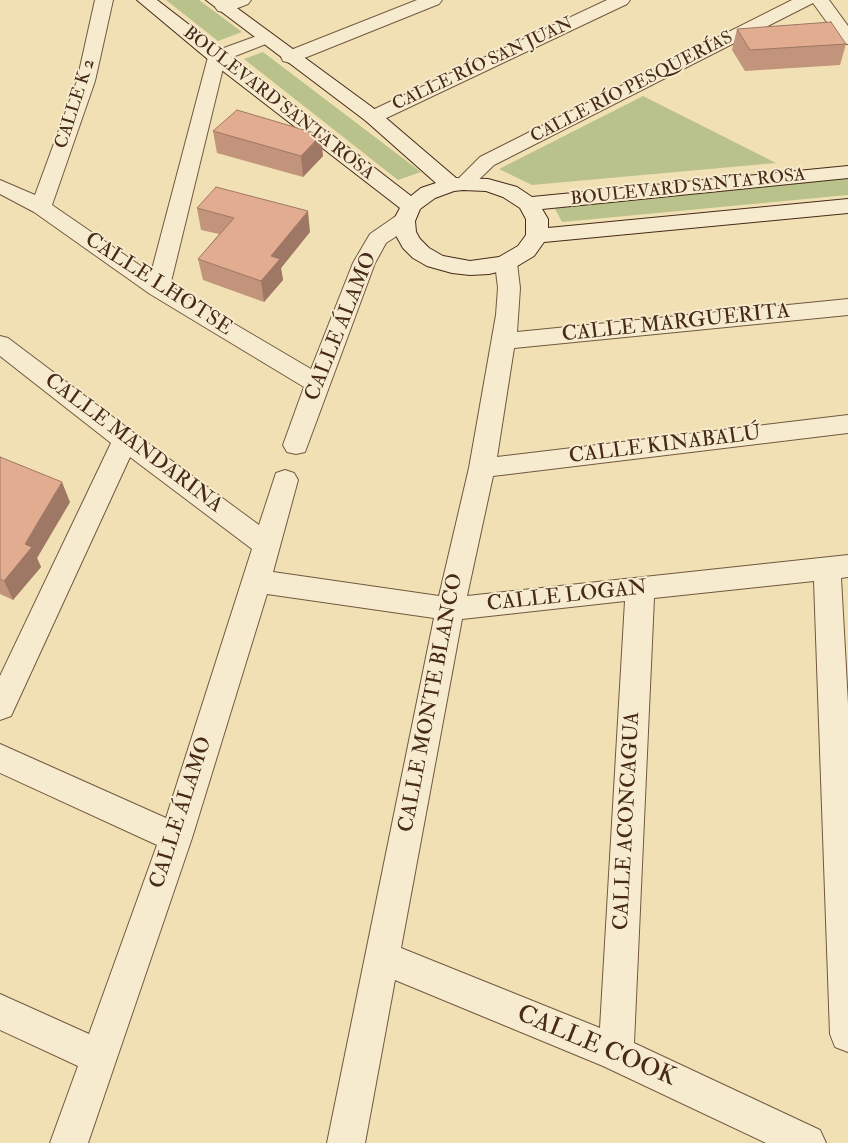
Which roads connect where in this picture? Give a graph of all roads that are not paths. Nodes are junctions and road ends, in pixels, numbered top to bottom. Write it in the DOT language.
graph roads {
  1 [pos="104,0"];
  2 [pos="146,0"];
  3 [pos="242,0"];
  4 [pos="433,0"];
  5 [pos="576,0"];
  6 [pos="621,0"];
  7 [pos="806,0"];
  8 [pos="820,0"];
  9 [pos="219,4"];
  10 [pos="595,12"];
  11 [pos="265,38"];
  12 [pos="848,39"];
  13 [pos="217,57"];
  14 [pos="290,57"];
  15 [pos="373,117"];
  16 [pos="848,172"];
  17 [pos="457,185"];
  18 [pos="0,186"];
  19 [pos="528,204"];
  20 [pos="848,206"];
  21 [pos="41,207"];
  22 [pos="408,214"];
  23 [pos="537,236"];
  24 [pos="506,263"];
  25 [pos="158,289"];
  26 [pos="848,307"];
  27 [pos="504,340"];
  28 [pos="0,344"];
  29 [pos="317,384"];
  30 [pos="848,424"];
  31 [pos="125,440"];
  32 [pos="296,445"];
  33 [pos="482,468"];
  34 [pos="285,480"];
  35 [pos="266,544"];
  36 [pos="837,567"];
  37 [pos="257,580"];
  38 [pos="640,590"];
  39 [pos="450,609"];
  40 [pos="0,707"];
  41 [pos="0,758"];
  42 [pos="176,838"];
  43 [pos="382,957"];
  44 [pos="0,1012"];
  45 [pos="848,1034"];
  46 [pos="616,1053"];
  47 [pos="99,1056"];
  48 [pos="69,1143"];
  49 [pos="346,1143"];
  50 [pos="807,1143"];
  1 -- 21 [label="street, CALLE K 2"];
  2 -- 13 [label="street, BOULEVARD SANTA ROSA"];
  3 -- 9 [label="street"];
  4 -- 14 [label="street"];
  5 -- 10 [label="street"];
  6 -- 10 [label="street, CALLE RÍO SAN JUAN"];
  7 -- 17 [label="street, CALLE RÍO PESQUERÍAS"];
  8 -- 12 [label="street"];
  9 -- 11 [label="street"];
  10 -- 15 [label="street, CALLE RÍO SAN JUAN"];
  11 -- 13 [label="street"];
  11 -- 14 [label="street"];
  13 -- 22 [label="street, BOULEVARD SANTA ROSA"];
  13 -- 25 [label="street"];
  14 -- 15 [label="street"];
  15 -- 17 [label="street"];
  16 -- 19 [label="street, BOULEVARD SANTA ROSA"];
  17 -- 19 [label="street"];
  17 -- 22 [label="street"];
  18 -- 21 [label="street, CALLE LHOTSE"];
  19 -- 23 [label="street"];
  20 -- 23 [label="street, BOULEVARD SANTA ROSA"];
  21 -- 25 [label="street, CALLE LHOTSE"];
  22 -- 24 [label="street"];
  22 -- 29 [label="street, CALLE ÁLAMO"];
  23 -- 24 [label="street"];
  24 -- 27 [label="street, CALLE MONTE BLANCO"];
  25 -- 29 [label="street, CALLE LHOTSE"];
  26 -- 27 [label="street, CALLE MARGUERITA"];
  27 -- 33 [label="street, CALLE MONTE BLANCO"];
  28 -- 31 [label="street, CALLE MANDARINA"];
  29 -- 32 [label="street, CALLE ÁLAMO"];
  30 -- 33 [label="street, CALLE KINABALÚ"];
  31 -- 35 [label="street, CALLE MANDARINA"];
  31 -- 40 [label="street"];
  33 -- 39 [label="street, CALLE MONTE BLANCO"];
  34 -- 35 [label="street, CALLE ÁLAMO"];
  35 -- 37 [label="street, CALLE ÁLAMO"];
  36 -- 38 [label="street, CALLE LOGAN"];
  36 -- 45 [label="street"];
  37 -- 39 [label="street, CALLE LOGAN"];
  37 -- 42 [label="street, CALLE ÁLAMO"];
  38 -- 39 [label="street, CALLE LOGAN"];
  38 -- 46 [label="street, CALLE ACONCAGUA"];
  39 -- 43 [label="street, CALLE MONTE BLANCO"];
  41 -- 42 [label="street"];
  42 -- 47 [label="street, CALLE ÁLAMO"];
  43 -- 46 [label="street, CALLE COOK"];
  43 -- 49 [label="street, CALLE MONTE BLANCO"];
  44 -- 47 [label="street"];
  46 -- 50 [label="street, CALLE COOK"];
  47 -- 48 [label="street, CALLE ÁLAMO"];
}
